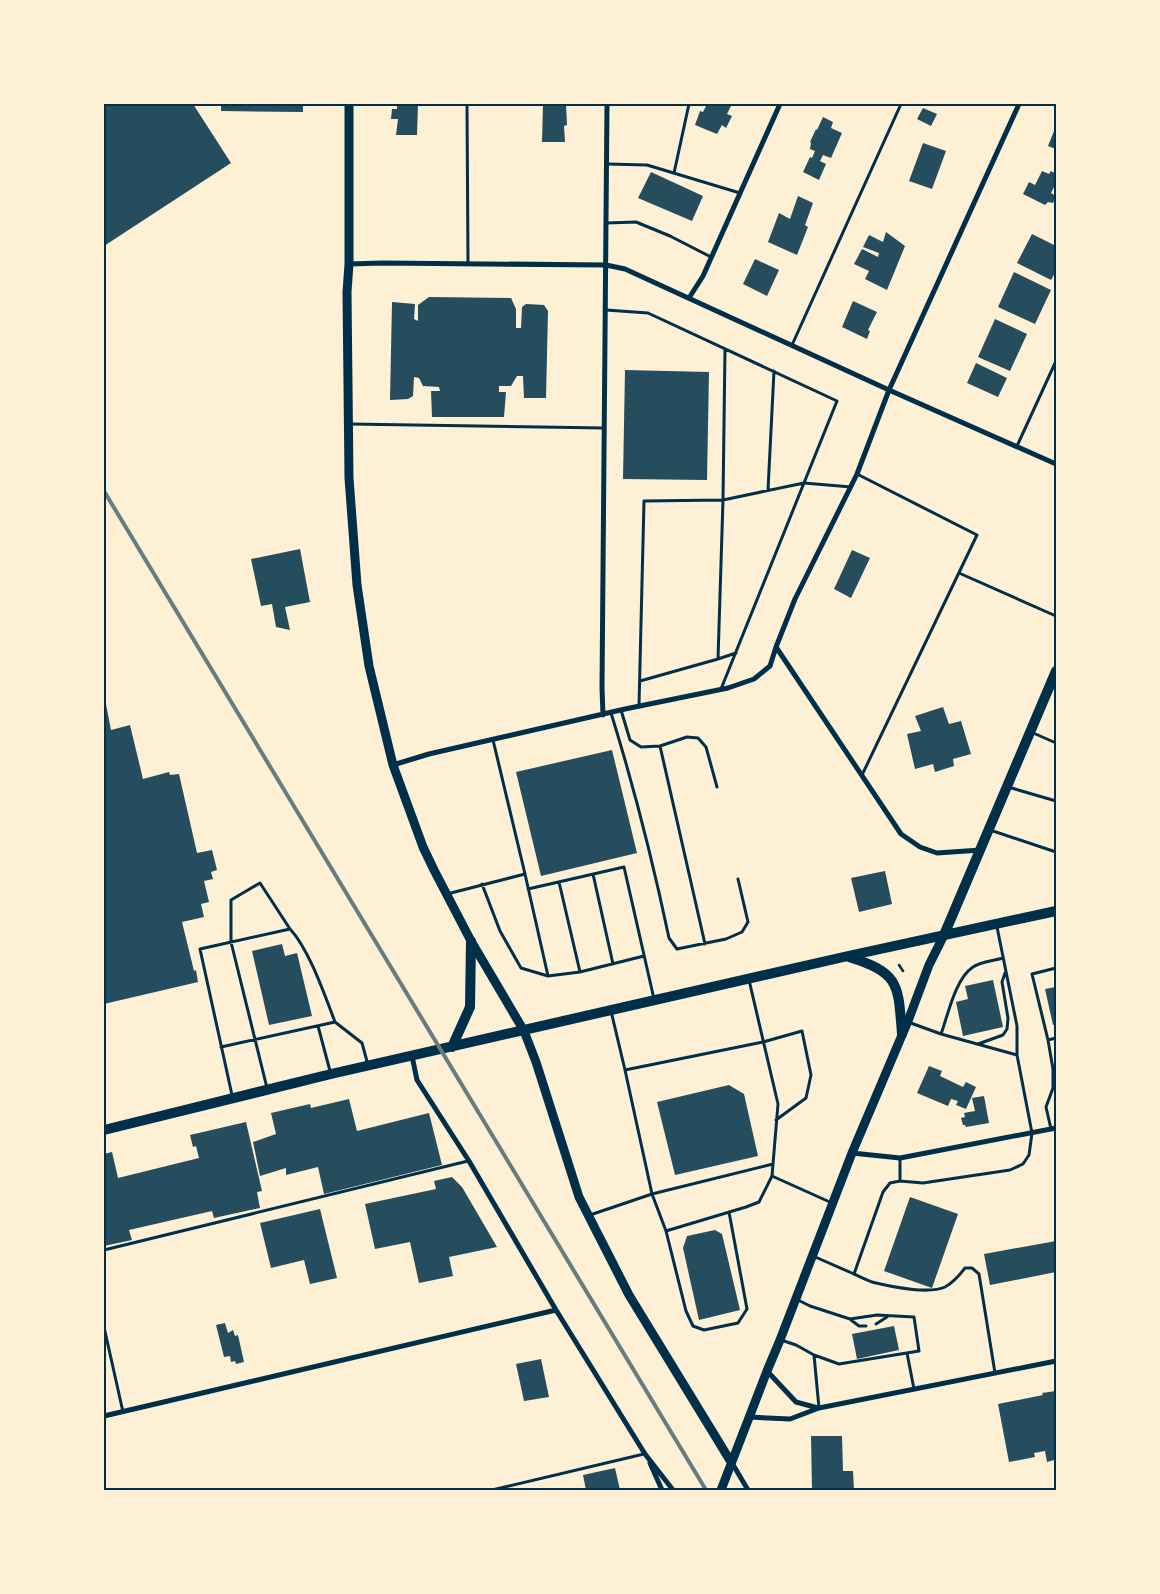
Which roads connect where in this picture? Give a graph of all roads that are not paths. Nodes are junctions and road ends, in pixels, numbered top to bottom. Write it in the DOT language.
graph roads {
  1 [pos="349,104"];
  2 [pos="468,104"];
  3 [pos="607,104"];
  4 [pos="689,104"];
  5 [pos="780,104"];
  6 [pos="901,104"];
  7 [pos="1019,104"];
  8 [pos="607,164"];
  9 [pos="674,173"];
  10 [pos="740,193"];
  11 [pos="606,223"];
  12 [pos="712,257"];
  13 [pos="349,264"];
  14 [pos="468,264"];
  15 [pos="606,266"];
  16 [pos="689,298"];
  17 [pos="606,310"];
  18 [pos="792,345"];
  19 [pos="726,349"];
  20 [pos="1056,361"];
  21 [pos="774,371"];
  22 [pos="889,390"];
  23 [pos="349,424"];
  24 [pos="605,428"];
  25 [pos="1017,446"];
  26 [pos="1056,464"];
  27 [pos="857,474"];
  28 [pos="804,483"];
  29 [pos="851,487"];
  30 [pos="768,490"];
  31 [pos="723,500"];
  32 [pos="959,573"];
  33 [pos="1056,616"];
  34 [pos="776,647"];
  35 [pos="736,653"];
  36 [pos="718,659"];
  37 [pos="1056,671"];
  38 [pos="640,682"];
  39 [pos="721,690"];
  40 [pos="639,706"];
  41 [pos="621,710"];
  42 [pos="611,713"];
  43 [pos="603,716"];
  44 [pos="1031,732"];
  45 [pos="493,740"];
  46 [pos="1056,743"];
  47 [pos="660,746"];
  48 [pos="393,766"];
  49 [pos="862,775"];
  50 [pos="1008,786"];
  51 [pos="717,788"];
  52 [pos="1056,801"];
  53 [pos="989,830"];
  54 [pos="981,850"];
  55 [pos="1056,852"];
  56 [pos="525,874"];
  57 [pos="593,874"];
  58 [pos="738,878"];
  59 [pos="560,882"];
  60 [pos="482,884"];
  61 [pos="528,889"];
  62 [pos="446,894"];
  63 [pos="1056,911"];
  64 [pos="996,924"];
  65 [pos="290,929"];
  66 [pos="944,935"];
  67 [pos="470,941"];
  68 [pos="231,942"];
  69 [pos="705,944"];
  70 [pos="644,956"];
  71 [pos="848,956"];
  72 [pos="1003,958"];
  73 [pos="613,964"];
  74 [pos="1056,968"];
  75 [pos="580,972"];
  76 [pos="1006,972"];
  77 [pos="548,976"];
  78 [pos="748,979"];
  79 [pos="655,1000"];
  80 [pos="611,1010"];
  81 [pos="335,1022"];
  82 [pos="908,1022"];
  83 [pos="318,1026"];
  84 [pos="524,1030"];
  85 [pos="902,1034"];
  86 [pos="941,1034"];
  87 [pos="1056,1038"];
  88 [pos="255,1040"];
  89 [pos="1048,1040"];
  90 [pos="763,1042"];
  91 [pos="977,1045"];
  92 [pos="221,1047"];
  93 [pos="452,1047"];
  94 [pos="1018,1055"];
  95 [pos="412,1056"];
  96 [pos="368,1066"];
  97 [pos="625,1070"];
  98 [pos="331,1074"];
  99 [pos="268,1090"];
  100 [pos="232,1098"];
  101 [pos="776,1120"];
  102 [pos="104,1129"];
  103 [pos="1053,1129"];
  104 [pos="1032,1133"];
  105 [pos="852,1153"];
  106 [pos="900,1158"];
  107 [pos="469,1161"];
  108 [pos="773,1164"];
  109 [pos="772,1176"];
  110 [pos="900,1181"];
  111 [pos="652,1194"];
  112 [pos="833,1203"];
  113 [pos="729,1212"];
  114 [pos="589,1215"];
  115 [pos="666,1231"];
  116 [pos="104,1250"];
  117 [pos="812,1256"];
  118 [pos="854,1274"];
  119 [pos="795,1299"];
  120 [pos="556,1310"];
  121 [pos="888,1317"];
  122 [pos="850,1319"];
  123 [pos="876,1324"];
  124 [pos="866,1326"];
  125 [pos="104,1327"];
  126 [pos="780,1340"];
  127 [pos="907,1353"];
  128 [pos="814,1355"];
  129 [pos="1056,1361"];
  130 [pos="767,1371"];
  131 [pos="995,1373"];
  132 [pos="914,1389"];
  133 [pos="819,1408"];
  134 [pos="123,1412"];
  135 [pos="104,1416"];
  136 [pos="749,1417"];
  137 [pos="645,1454"];
  138 [pos="731,1462"];
  139 [pos="492,1490"];
  140 [pos="662,1490"];
  141 [pos="673,1490"];
  142 [pos="721,1490"];
  143 [pos="748,1490"];
  1 -- 13 [label="main road"];
  2 -- 14 [label="lane"];
  3 -- 8 [label="street"];
  4 -- 9 [label="lane"];
  5 -- 10 [label="street"];
  6 -- 18 [label="lane"];
  7 -- 22 [label="street"];
  8 -- 9 [label="lane"];
  8 -- 11 [label="street"];
  9 -- 10 [label="lane"];
  10 -- 12 [label="street"];
  11 -- 12 [label="lane"];
  11 -- 15 [label="street"];
  12 -- 16 [label="street"];
  13 -- 14 [label="street"];
  13 -- 23 [label="main road"];
  14 -- 15 [label="street"];
  15 -- 16 [label="street"];
  15 -- 17 [label="street"];
  16 -- 18 [label="street"];
  17 -- 19 [label="lane"];
  17 -- 24 [label="street"];
  18 -- 22 [label="street"];
  19 -- 21 [label="lane"];
  19 -- 31 [label="lane"];
  20 -- 25 [label="lane"];
  21 -- 28 [label="lane"];
  21 -- 30 [label="lane"];
  22 -- 25 [label="street"];
  22 -- 27 [label="street"];
  23 -- 24 [label="lane"];
  23 -- 48 [label="main road"];
  24 -- 43 [label="street"];
  25 -- 26 [label="street"];
  27 -- 29 [label="street"];
  27 -- 32 [label="lane"];
  28 -- 29 [label="lane"];
  28 -- 30 [label="lane"];
  28 -- 35 [label="lane"];
  29 -- 34 [label="street"];
  30 -- 31 [label="lane"];
  31 -- 36 [label="lane"];
  31 -- 38 [label="lane"];
  32 -- 33 [label="lane"];
  32 -- 49 [label="lane"];
  34 -- 39 [label="street"];
  34 -- 49 [label="street"];
  35 -- 36 [label="lane"];
  35 -- 39 [label="lane"];
  36 -- 38 [label="lane"];
  37 -- 44 [label="main road"];
  38 -- 40 [label="lane"];
  39 -- 40 [label="street"];
  40 -- 41 [label="street"];
  41 -- 42 [label="street"];
  41 -- 47 [label="lane"];
  42 -- 43 [label="street"];
  42 -- 69 [label="lane"];
  43 -- 45 [label="street"];
  44 -- 46 [label="lane"];
  44 -- 50 [label="main road"];
  45 -- 48 [label="street"];
  45 -- 56 [label="lane"];
  47 -- 51 [label="lane"];
  47 -- 69 [label="lane"];
  48 -- 62 [label="main road"];
  49 -- 54 [label="street"];
  50 -- 52 [label="lane"];
  50 -- 53 [label="main road"];
  53 -- 54 [label="main road"];
  53 -- 55 [label="lane"];
  54 -- 66 [label="main road"];
  56 -- 60 [label="lane"];
  56 -- 61 [label="lane"];
  57 -- 59 [label="lane"];
  57 -- 70 [label="lane"];
  57 -- 73 [label="lane"];
  58 -- 69 [label="lane"];
  59 -- 61 [label="lane"];
  59 -- 75 [label="lane"];
  60 -- 62 [label="lane"];
  60 -- 77 [label="lane"];
  61 -- 77 [label="lane"];
  62 -- 67 [label="main road"];
  63 -- 64 [label="main road"];
  64 -- 66 [label="main road"];
  64 -- 72 [label="lane"];
  65 -- 68 [label="lane"];
  65 -- 68 [label="lane"];
  65 -- 81 [label="lane"];
  66 -- 71 [label="main road"];
  66 -- 82 [label="main road"];
  67 -- 84 [label="main road"];
  67 -- 93 [label="main road"];
  68 -- 88 [label="lane"];
  68 -- 92 [label="lane"];
  70 -- 73 [label="lane"];
  70 -- 79 [label="lane"];
  71 -- 78 [label="main road"];
  71 -- 85 [label="main road"];
  72 -- 76 [label="lane"];
  72 -- 86 [label="lane"];
  73 -- 75 [label="lane"];
  74 -- 89 [label="lane"];
  75 -- 77 [label="lane"];
  76 -- 91 [label="lane"];
  76 -- 94 [label="lane"];
  78 -- 79 [label="main road"];
  78 -- 90 [label="lane"];
  79 -- 80 [label="main road"];
  80 -- 84 [label="main road"];
  80 -- 97 [label="lane"];
  81 -- 83 [label="lane"];
  81 -- 96 [label="lane"];
  82 -- 85 [label="main road"];
  82 -- 86 [label="lane"];
  83 -- 88 [label="lane"];
  83 -- 98 [label="lane"];
  84 -- 93 [label="main road"];
  84 -- 114 [label="main road"];
  85 -- 105 [label="main road"];
  86 -- 91 [label="lane"];
  87 -- 89 [label="lane"];
  88 -- 92 [label="lane"];
  88 -- 99 [label="lane"];
  89 -- 103 [label="lane"];
  90 -- 97 [label="lane"];
  90 -- 101 [label="lane"];
  90 -- 101 [label="lane"];
  91 -- 94 [label="lane"];
  92 -- 100 [label="lane"];
  93 -- 95 [label="main road"];
  94 -- 104 [label="lane"];
  95 -- 96 [label="main road"];
  95 -- 107 [label="street"];
  96 -- 98 [label="main road"];
  97 -- 111 [label="lane"];
  98 -- 99 [label="main road"];
  99 -- 100 [label="main road"];
  100 -- 102 [label="main road"];
  101 -- 108 [label="lane"];
  103 -- 104 [label="street"];
  104 -- 106 [label="street"];
  104 -- 110 [label="lane"];
  105 -- 106 [label="street"];
  105 -- 112 [label="main road"];
  106 -- 110 [label="lane"];
  107 -- 116 [label="lane"];
  107 -- 120 [label="street"];
  108 -- 109 [label="lane"];
  108 -- 111 [label="lane"];
  109 -- 112 [label="lane"];
  109 -- 113 [label="lane"];
  110 -- 118 [label="lane"];
  111 -- 114 [label="lane"];
  111 -- 115 [label="lane"];
  112 -- 117 [label="main road"];
  113 -- 115 [label="lane"];
  113 -- 115 [label="lane"];
  114 -- 138 [label="main road"];
  117 -- 118 [label="lane"];
  117 -- 119 [label="main road"];
  118 -- 131 [label="lane"];
  119 -- 122 [label="lane"];
  119 -- 126 [label="main road"];
  120 -- 134 [label="street"];
  120 -- 137 [label="street"];
  121 -- 122 [label="lane"];
  121 -- 123 [label="lane"];
  121 -- 127 [label="lane"];
  122 -- 124 [label="lane"];
  125 -- 134 [label="lane"];
  126 -- 128 [label="lane"];
  126 -- 130 [label="main road"];
  127 -- 128 [label="lane"];
  127 -- 132 [label="lane"];
  128 -- 133 [label="lane"];
  129 -- 131 [label="street"];
  130 -- 133 [label="street"];
  130 -- 136 [label="main road"];
  131 -- 132 [label="street"];
  132 -- 133 [label="street"];
  133 -- 136 [label="street"];
  134 -- 135 [label="street"];
  136 -- 138 [label="main road"];
  137 -- 139 [label="lane"];
  137 -- 140 [label="street"];
  137 -- 141 [label="street"];
  138 -- 142 [label="main road"];
  138 -- 143 [label="street"];
}
